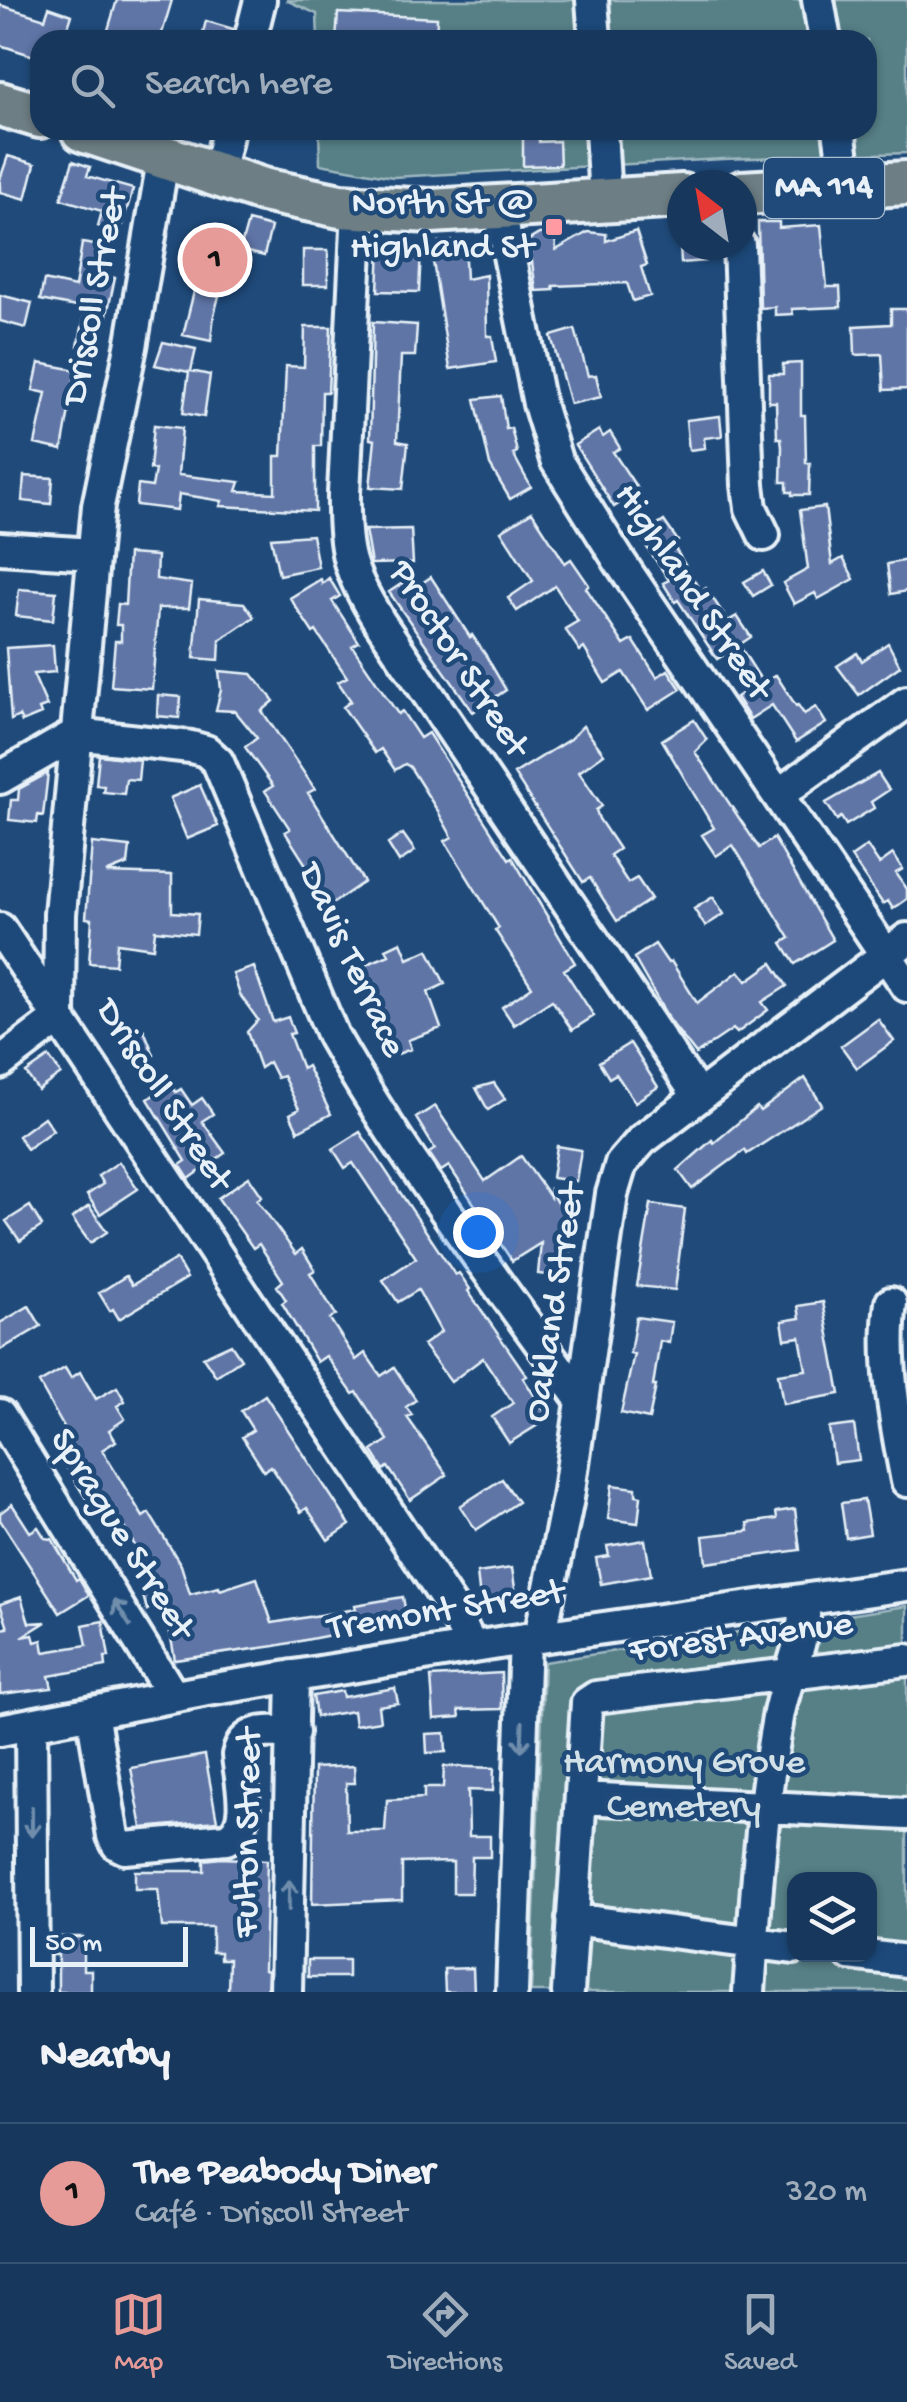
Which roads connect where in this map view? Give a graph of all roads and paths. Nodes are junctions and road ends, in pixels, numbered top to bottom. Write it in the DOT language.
graph roads {
  1 [pos="260,0"];
  2 [pos="592,0"];
  3 [pos="818,0"];
  4 [pos="252,30"];
  5 [pos="594,30"];
  6 [pos="823,30"];
  7 [pos="0,104"];
  8 [pos="30,113"];
  9 [pos="115,140"];
  10 [pos="226,140"];
  11 [pos="602,140"];
  12 [pos="840,140"];
  13 [pos="164,155"];
  14 [pos="218,174"];
  15 [pos="907,184"];
  16 [pos="846,187"];
  17 [pos="757,191"];
  18 [pos="667,197"];
  19 [pos="606,200"];
  20 [pos="499,206"];
  21 [pos="364,208"];
  22 [pos="740,260"];
  23 [pos="764,535"];
  24 [pos="0,548"];
  25 [pos="93,554"];
  26 [pos="907,702"];
  27 [pos="76,734"];
  28 [pos="0,778"];
  29 [pos="778,796"];
  30 [pos="0,930"];
  31 [pos="896,947"];
  32 [pos="907,986"];
  33 [pos="59,1018"];
  34 [pos="0,1063"];
  35 [pos="698,1096"];
  36 [pos="891,1303"];
  37 [pos="582,1401"];
  38 [pos="0,1415"];
  39 [pos="907,1482"];
  40 [pos="907,1585"];
  41 [pos="804,1600"];
  42 [pos="533,1638"];
  43 [pos="472,1647"];
  44 [pos="907,1660"];
  45 [pos="790,1671"];
  46 [pos="292,1676"];
  47 [pos="173,1696"];
  48 [pos="92,1712"];
  49 [pos="31,1724"];
  50 [pos="0,1730"];
  51 [pos="292,1732"];
  52 [pos="581,1798"];
  53 [pos="763,1806"];
  54 [pos="907,1814"];
  55 [pos="572,1919"];
  56 [pos="753,1942"];
  57 [pos="787,1947"];
  58 [pos="877,1958"];
  59 [pos="907,1962"];
  60 [pos="33,1992"];
  61 [pos="286,1992"];
  62 [pos="512,1992"];
  63 [pos="568,1992"];
  64 [pos="749,1992"];
  1 -- 4 [label="street"];
  2 -- 5 [label="street"];
  3 -- 6 [label="street"];
  7 -- 8 [label="highway"];
  9 -- 13 [label="highway"];
  10 -- 14 [label="street"];
  11 -- 19 [label="street"];
  12 -- 16 [label="street"];
  13 -- 14 [label="highway"];
  13 -- 25 [label="street, Driscoll Street"];
  14 -- 21 [label="highway"];
  15 -- 16 [label="highway, MA 114"];
  16 -- 17 [label="highway, MA 114"];
  18 -- 19 [label="highway"];
  19 -- 20 [label="highway"];
  20 -- 21 [label="highway"];
  20 -- 29 [label="street, Highland Street"];
  21 -- 35 [label="street, Proctor Street"];
  22 -- 23 [label="street"];
  24 -- 25 [label="street"];
  25 -- 27 [label="street, Driscoll Street"];
  26 -- 29 [label="street"];
  27 -- 28 [label="street"];
  27 -- 33 [label="street, Driscoll Street"];
  27 -- 37 [label="street, Davis Terrace"];
  29 -- 31 [label="street, Highland Street"];
  30 -- 33 [label="street"];
  31 -- 32 [label="street, Highland Street"];
  31 -- 35 [label="street, Oakland Street"];
  33 -- 34 [label="street"];
  33 -- 43 [label="street, Driscoll Street"];
  35 -- 37 [label="street, Oakland Street"];
  36 -- 39 [label="street"];
  37 -- 42 [label="street, Oakland Street"];
  47 -- 38 [label="street, Sprague Street, one-way"];
  40 -- 41 [label="street, Tremont Street"];
  41 -- 42 [label="street, Tremont Street"];
  41 -- 45 [label="street"];
  42 -- 43 [label="street, Tremont Street"];
  42 -- 62 [label="street, Oakland Street, one-way"];
  43 -- 46 [label="street, Tremont Street"];
  44 -- 45 [label="street, Forest Avenue"];
  45 -- 52 [label="street, Forest Avenue"];
  45 -- 53 [label="street"];
  46 -- 47 [label="street, Tremont Street"];
  46 -- 51 [label="street, Fulton Street"];
  47 -- 48 [label="street, Tremont Street"];
  48 -- 49 [label="street, Tremont Street"];
  48 -- 51 [label="street"];
  49 -- 50 [label="street, Tremont Street"];
  49 -- 60 [label="street, one-way"];
  61 -- 51 [label="street, Fulton Street, one-way"];
  52 -- 53 [label="street"];
  52 -- 55 [label="street"];
  53 -- 54 [label="street"];
  53 -- 56 [label="street"];
  55 -- 56 [label="street"];
  55 -- 63 [label="street"];
  56 -- 57 [label="street"];
  56 -- 64 [label="street"];
  58 -- 59 [label="street"];
}
